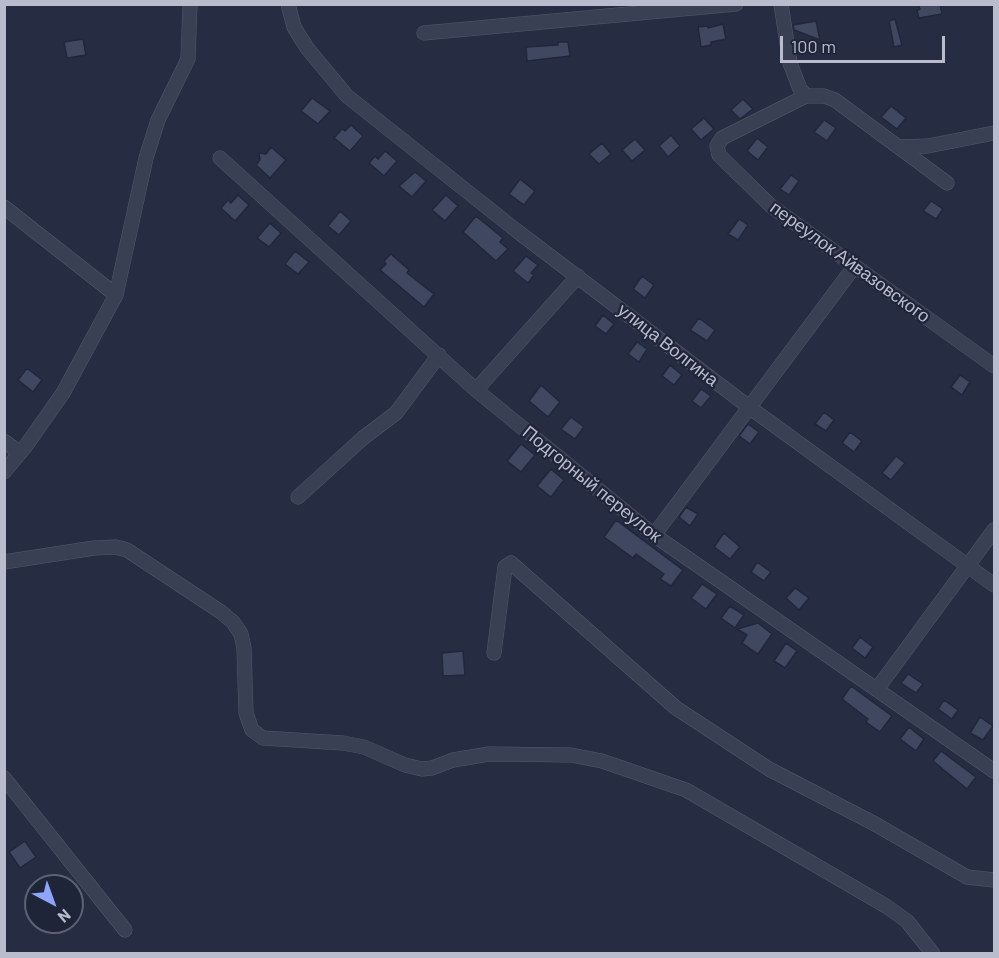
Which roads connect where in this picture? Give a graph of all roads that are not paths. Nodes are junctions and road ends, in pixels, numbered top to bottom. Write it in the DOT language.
graph roads {
  1 [pos="190,4"];
  2 [pos="288,4"];
  3 [pos="736,4"];
  4 [pos="781,4"];
  5 [pos="424,33"];
  6 [pos="806,96"];
  7 [pos="994,134"];
  8 [pos="899,147"];
  9 [pos="220,159"];
  10 [pos="947,183"];
  11 [pos="4,207"];
  12 [pos="854,267"];
  13 [pos="578,276"];
  14 [pos="116,295"];
  15 [pos="439,356"];
  16 [pos="994,366"];
  17 [pos="476,390"];
  18 [pos="748,407"];
  19 [pos="4,441"];
  20 [pos="20,453"];
  21 [pos="4,472"];
  22 [pos="298,497"];
  23 [pos="994,530"];
  24 [pos="654,535"];
  25 [pos="4,562"];
  26 [pos="967,565"];
  27 [pos="994,585"];
  28 [pos="494,653"];
  29 [pos="877,689"];
  30 [pos="994,771"];
  31 [pos="4,778"];
  32 [pos="994,880"];
  33 [pos="125,930"];
  34 [pos="933,954"];
  1 -- 14 [label="street"];
  2 -- 13 [label="street, улица Волгина"];
  3 -- 5 [label="street"];
  4 -- 6 [label="street"];
  6 -- 8 [label="street"];
  6 -- 12 [label="street, переулок Айвазовского"];
  7 -- 8 [label="street"];
  8 -- 10 [label="street"];
  9 -- 15 [label="street, Подгорный переулок"];
  11 -- 14 [label="street"];
  12 -- 16 [label="street, переулок Айвазовского"];
  12 -- 18 [label="street"];
  13 -- 17 [label="street"];
  13 -- 18 [label="street, улица Волгина"];
  14 -- 20 [label="street"];
  15 -- 17 [label="street, Подгорный переулок"];
  15 -- 22 [label="street"];
  17 -- 24 [label="street, Подгорный переулок"];
  18 -- 24 [label="street"];
  18 -- 26 [label="street, улица Волгина"];
  19 -- 20 [label="street"];
  20 -- 21 [label="street"];
  23 -- 26 [label="street"];
  24 -- 29 [label="street, Подгорный переулок"];
  25 -- 34 [label="street"];
  26 -- 27 [label="street, улица Волгина"];
  26 -- 29 [label="street"];
  28 -- 32 [label="street"];
  29 -- 30 [label="street, Подгорный переулок"];
  31 -- 33 [label="street"];
}
